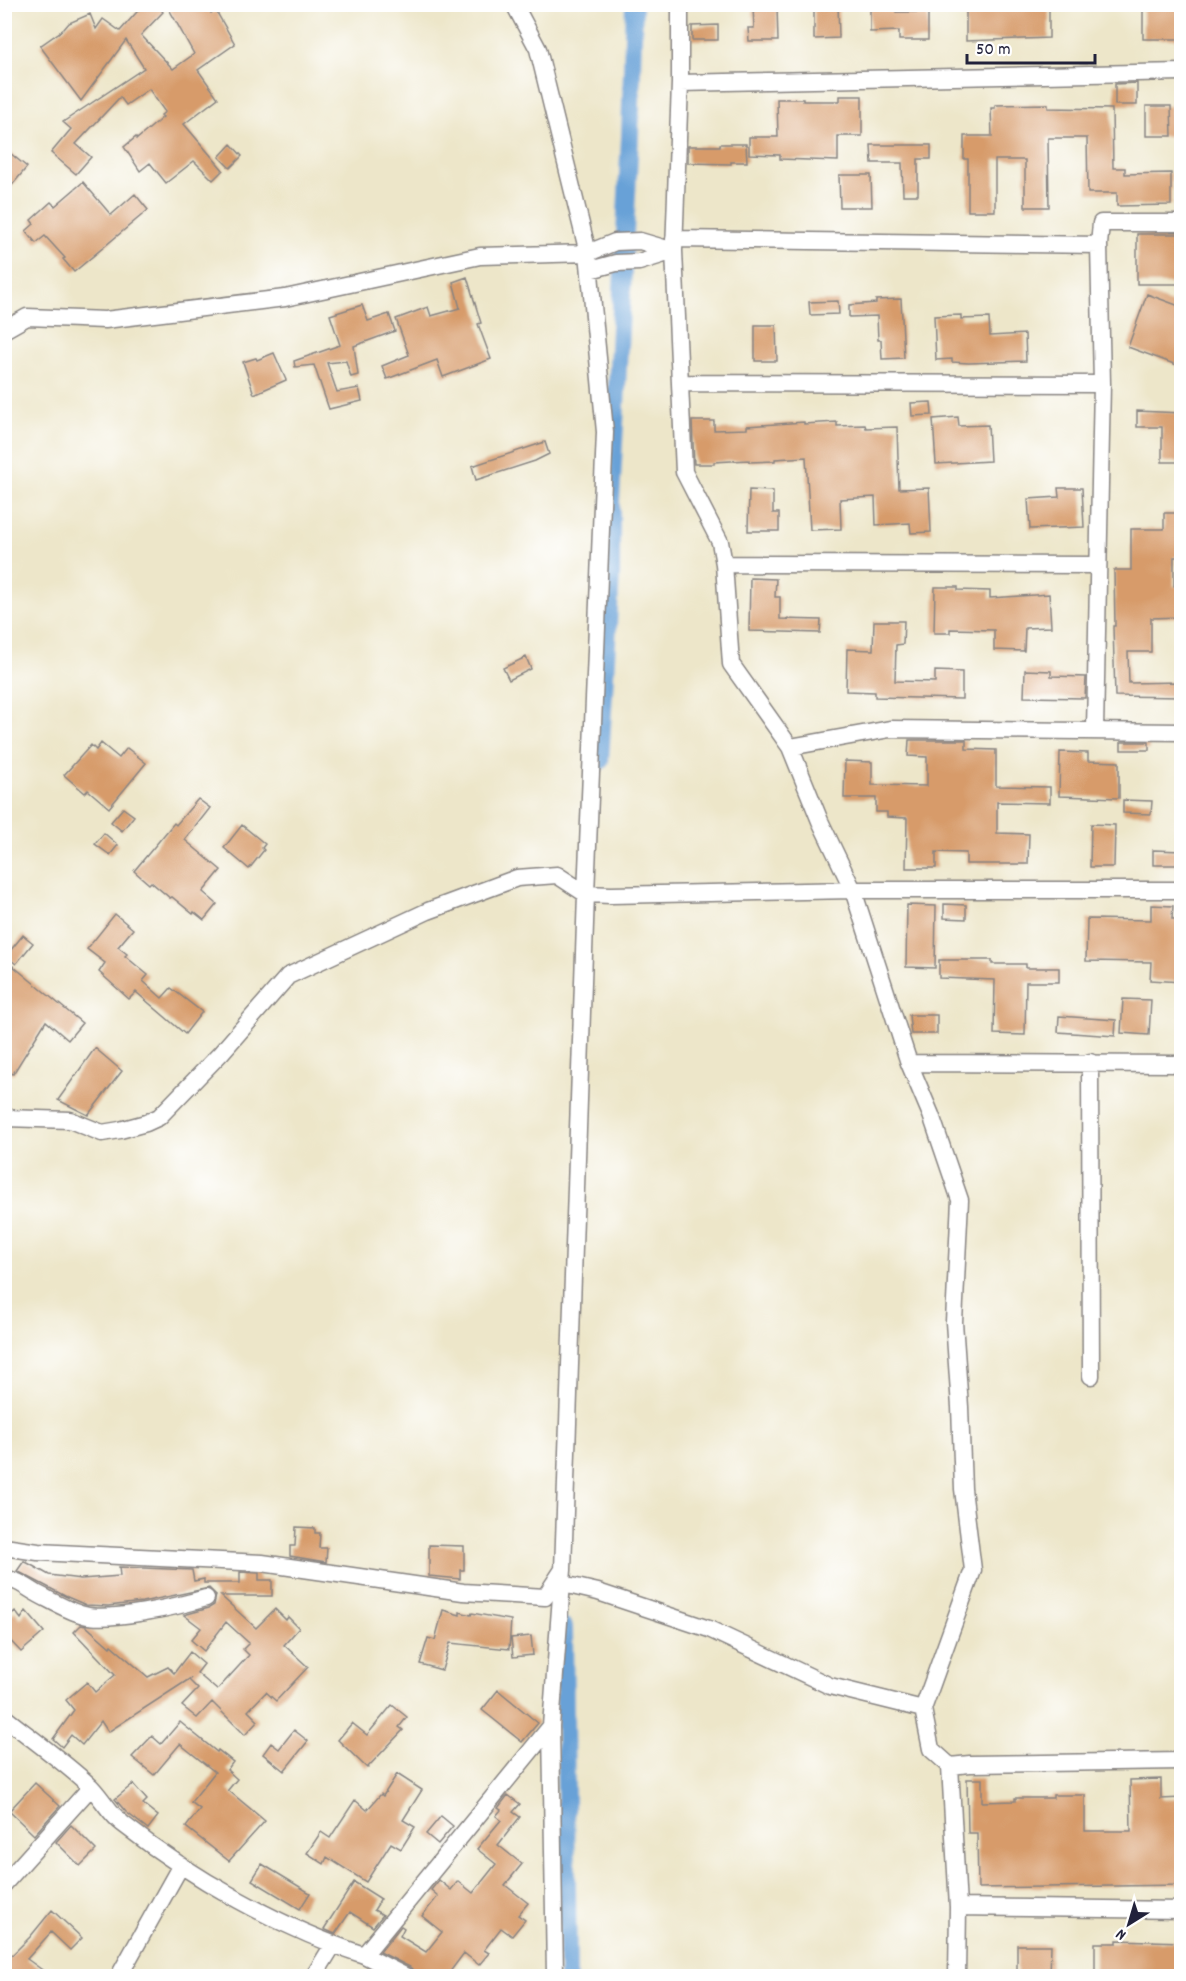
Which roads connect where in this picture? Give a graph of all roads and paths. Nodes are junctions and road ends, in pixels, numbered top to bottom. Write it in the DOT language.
graph roads {
  1 [pos="514,4"];
  2 [pos="680,4"];
  3 [pos="1182,72"];
  4 [pos="680,82"];
  5 [pos="1182,223"];
  6 [pos="674,245"];
  7 [pos="1099,245"];
  8 [pos="589,262"];
  9 [pos="4,330"];
  10 [pos="680,383"];
  11 [pos="1102,384"];
  12 [pos="724,564"];
  13 [pos="1098,565"];
  14 [pos="1095,730"];
  15 [pos="1182,732"];
  16 [pos="790,747"];
  17 [pos="853,890"];
  18 [pos="1182,890"];
  19 [pos="586,894"];
  20 [pos="1090,1062"];
  21 [pos="909,1063"];
  22 [pos="1182,1064"];
  23 [pos="4,1118"];
  24 [pos="1091,1376"];
  25 [pos="4,1546"];
  26 [pos="562,1570"];
  27 [pos="4,1579"];
  28 [pos="572,1586"];
  29 [pos="206,1598"];
  30 [pos="922,1709"];
  31 [pos="4,1717"];
  32 [pos="551,1726"];
  33 [pos="1182,1761"];
  34 [pos="950,1766"];
  35 [pos="91,1787"];
  36 [pos="181,1865"];
  37 [pos="4,1884"];
  38 [pos="958,1907"];
  39 [pos="1182,1910"];
  40 [pos="333,1945"];
  41 [pos="364,1955"];
  42 [pos="119,1977"];
  43 [pos="314,1977"];
  44 [pos="405,1977"];
  45 [pos="555,1977"];
  46 [pos="957,1977"];
  1 -- 8 [label="street"];
  2 -- 4 [label="street"];
  3 -- 4 [label="street"];
  4 -- 6 [label="street"];
  5 -- 7 [label="street"];
  6 -- 7 [label="street"];
  6 -- 8 [label="street"];
  6 -- 8 [label="street"];
  6 -- 10 [label="street"];
  7 -- 11 [label="street"];
  8 -- 9 [label="street"];
  8 -- 19 [label="street"];
  10 -- 11 [label="street"];
  10 -- 12 [label="street"];
  11 -- 13 [label="street"];
  12 -- 13 [label="street"];
  12 -- 16 [label="street"];
  13 -- 14 [label="street"];
  14 -- 15 [label="street"];
  14 -- 16 [label="street"];
  16 -- 17 [label="street"];
  17 -- 18 [label="street"];
  17 -- 19 [label="street"];
  17 -- 21 [label="street"];
  19 -- 23 [label="street"];
  19 -- 26 [label="street"];
  20 -- 21 [label="street"];
  20 -- 22 [label="street"];
  20 -- 24 [label="street"];
  21 -- 30 [label="street"];
  25 -- 26 [label="street"];
  26 -- 32 [label="street"];
  27 -- 29 [label="street"];
  28 -- 30 [label="street"];
  30 -- 34 [label="street"];
  31 -- 35 [label="street"];
  32 -- 41 [label="street"];
  32 -- 45 [label="street"];
  33 -- 34 [label="street"];
  34 -- 38 [label="street"];
  35 -- 36 [label="street"];
  35 -- 37 [label="street"];
  36 -- 40 [label="street"];
  36 -- 42 [label="street"];
  38 -- 39 [label="street"];
  38 -- 46 [label="street"];
  40 -- 41 [label="street"];
  40 -- 43 [label="street"];
  41 -- 44 [label="street"];
}
